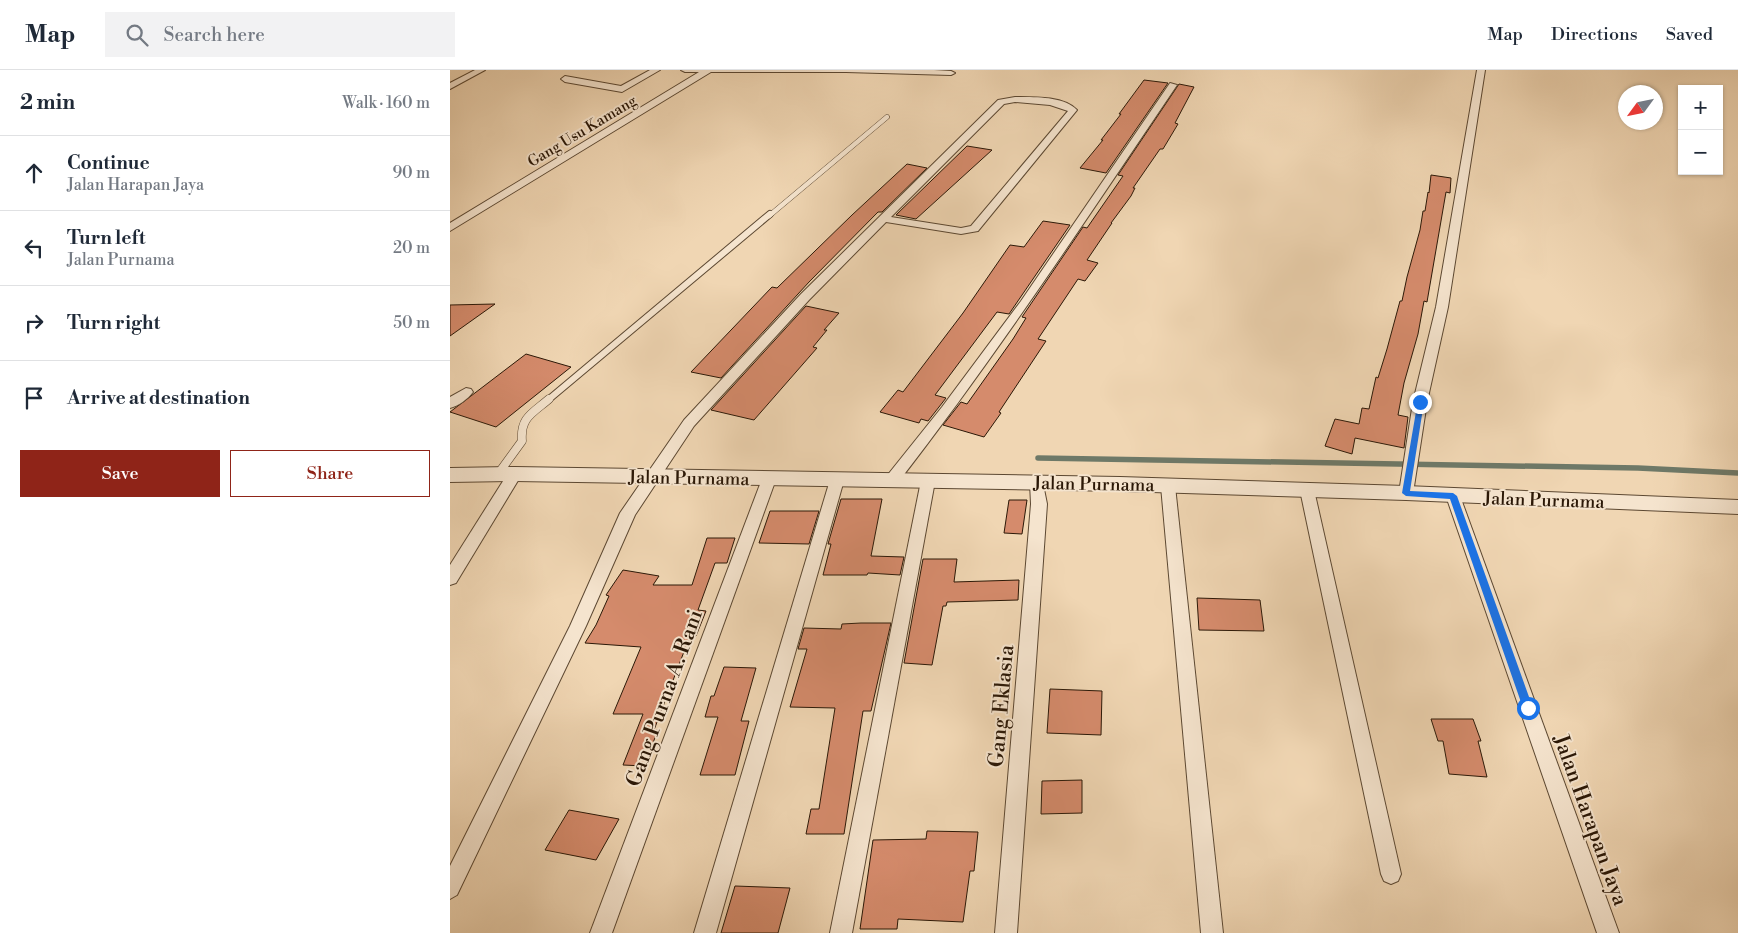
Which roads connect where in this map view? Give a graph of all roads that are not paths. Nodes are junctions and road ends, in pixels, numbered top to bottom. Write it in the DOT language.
graph roads {
  1 [pos="582,70"];
  2 [pos="656,70"];
  3 [pos="685,70"];
  4 [pos="709,70"];
  5 [pos="765,70"];
  6 [pos="836,70"];
  7 [pos="843,70"];
  8 [pos="849,70"];
  9 [pos="1481,70"];
  10 [pos="478,71"];
  11 [pos="951,73"];
  12 [pos="1173,84"];
  13 [pos="450,86"];
  14 [pos="887,117"];
  15 [pos="884,219"];
  16 [pos="450,228"];
  17 [pos="466,392"];
  18 [pos="450,404"];
  19 [pos="507,474"];
  20 [pos="450,475"];
  21 [pos="651,477"];
  22 [pos="769,480"];
  23 [pos="837,480"];
  24 [pos="891,481"];
  25 [pos="928,481"];
  26 [pos="1037,483"];
  27 [pos="1168,486"];
  28 [pos="1308,490"];
  29 [pos="1406,493"];
  30 [pos="1453,496"];
  31 [pos="1738,507"];
  32 [pos="450,579"];
  33 [pos="1391,874"];
  34 [pos="450,888"];
  35 [pos="601,933"];
  36 [pos="705,933"];
  37 [pos="841,933"];
  38 [pos="1006,933"];
  39 [pos="1212,933"];
  40 [pos="1608,933"];
  1 -- 2 [label="street"];
  3 -- 4 [label="street"];
  4 -- 5 [label="street"];
  4 -- 16 [label="street, Gang Usu Kamang"];
  5 -- 6 [label="street"];
  6 -- 7 [label="street"];
  8 -- 11 [label="street"];
  9 -- 29 [label="street"];
  10 -- 13 [label="street"];
  12 -- 24 [label="street"];
  14 -- 19 [label="lane"];
  15 -- 15 [label="street"];
  15 -- 21 [label="street"];
  17 -- 18 [label="street"];
  19 -- 20 [label="street, Jalan Purnama"];
  19 -- 21 [label="street, Jalan Purnama"];
  19 -- 32 [label="street"];
  21 -- 22 [label="street, Jalan Purnama"];
  21 -- 34 [label="street"];
  22 -- 23 [label="street, Jalan Purnama"];
  22 -- 35 [label="street, Gang Purna A. Rani"];
  23 -- 24 [label="street, Jalan Purnama"];
  23 -- 36 [label="street"];
  24 -- 25 [label="street, Jalan Purnama"];
  25 -- 26 [label="street, Jalan Purnama"];
  25 -- 37 [label="street"];
  26 -- 27 [label="street, Jalan Purnama"];
  26 -- 38 [label="street, Gang Eklasia"];
  27 -- 28 [label="street, Jalan Purnama"];
  27 -- 39 [label="street"];
  28 -- 29 [label="street, Jalan Purnama"];
  28 -- 33 [label="street"];
  29 -- 30 [label="street, Jalan Purnama"];
  30 -- 31 [label="street, Jalan Purnama"];
  30 -- 40 [label="street, Jalan Harapan Jaya"];
}
